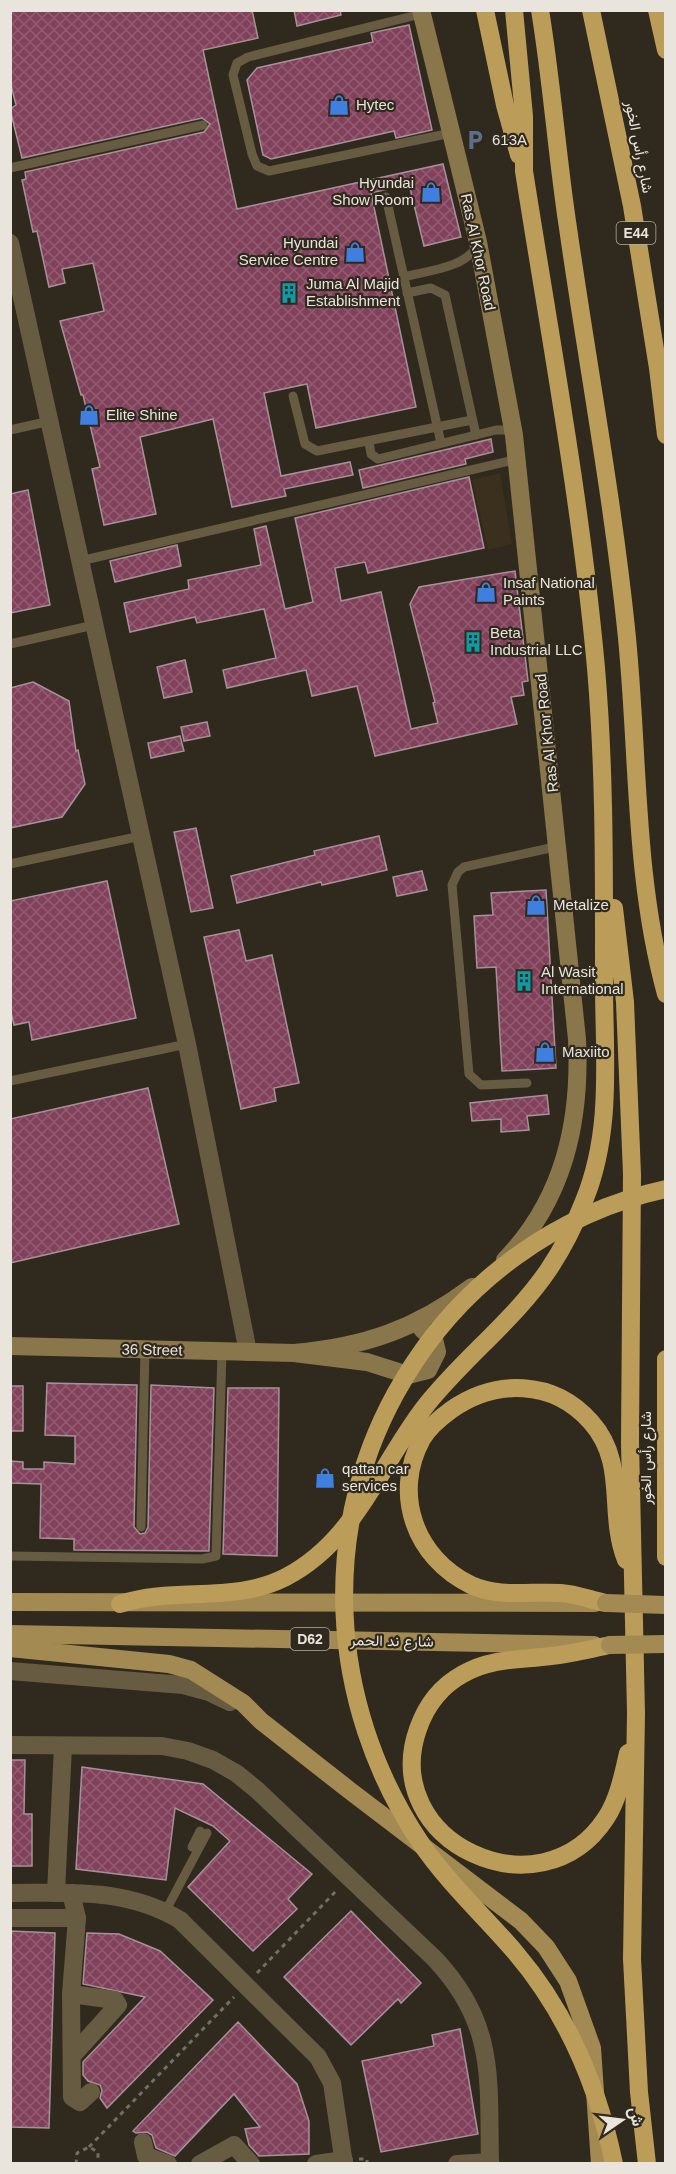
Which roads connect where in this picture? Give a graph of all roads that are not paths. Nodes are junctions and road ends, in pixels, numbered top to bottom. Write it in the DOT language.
graph roads {
  1 [pos="485,10"];
  2 [pos="514,10"];
  3 [pos="540,10"];
  4 [pos="591,10"];
  5 [pos="657,10"];
  6 [pos="421,12"];
  7 [pos="666,50"];
  8 [pos="203,124"];
  9 [pos="451,132"];
  10 [pos="10,168"];
  11 [pos="524,171"];
  12 [pos="386,196"];
  13 [pos="478,242"];
  14 [pos="10,243"];
  15 [pos="404,277"];
  16 [pos="407,293"];
  17 [pos="293,396"];
  18 [pos="472,420"];
  19 [pos="50,421"];
  20 [pos="437,428"];
  21 [pos="10,430"];
  22 [pos="476,435"];
  23 [pos="514,435"];
  24 [pos="666,435"];
  25 [pos="369,442"];
  26 [pos="441,443"];
  27 [pos="518,459"];
  28 [pos="80,561"];
  29 [pos="94,625"];
  30 [pos="10,644"];
  31 [pos="141,836"];
  32 [pos="559,846"];
  33 [pos="606,849"];
  34 [pos="10,864"];
  35 [pos="666,994"];
  36 [pos="187,1044"];
  37 [pos="10,1081"];
  38 [pos="527,1083"];
  39 [pos="666,1189"];
  40 [pos="411,1326"];
  41 [pos="10,1346"];
  42 [pos="145,1349"];
  43 [pos="222,1351"];
  44 [pos="248,1352"];
  45 [pos="294,1353"];
  46 [pos="666,1359"];
  47 [pos="141,1527"];
  48 [pos="10,1556"];
  49 [pos="666,1557"];
  50 [pos="633,1574"];
  51 [pos="10,1602"];
  52 [pos="120,1604"];
  53 [pos="606,1604"];
  54 [pos="666,1605"];
  55 [pos="10,1634"];
  56 [pos="666,1644"];
  57 [pos="610,1645"];
  58 [pos="10,1648"];
  59 [pos="10,1671"];
  60 [pos="636,1713"];
  61 [pos="261,1721"];
  62 [pos="10,1745"];
  63 [pos="63,1746"];
  64 [pos="203,1832"];
  65 [pos="10,1893"];
  66 [pos="64,1893"];
  67 [pos="164,1910"];
  68 [pos="10,1918"];
  69 [pos="77,1918"];
  70 [pos="71,1994"];
  71 [pos="72,2056"];
  72 [pos="91,2092"];
  73 [pos="143,2142"];
  74 [pos="248,2162"];
  75 [pos="344,2162"];
  76 [pos="168,2163"];
  77 [pos="200,2163"];
  78 [pos="316,2163"];
  79 [pos="457,2163"];
  80 [pos="490,2163"];
  81 [pos="600,2163"];
  82 [pos="614,2163"];
  83 [pos="647,2163"];
  1 -- 11 [label="highway"];
  2 -- 11 [label="highway"];
  3 -- 35 [label="highway"];
  4 -- 24 [label="highway, شارع رأس الخور / E44"];
  5 -- 7 [label="highway"];
  6 -- 9 [label="street, Ras Al Khor Road"];
  6 -- 9 [label="lane"];
  8 -- 10 [label="lane"];
  9 -- 13 [label="street, Ras Al Khor Road"];
  11 -- 33 [label="highway"];
  12 -- 15 [label="lane"];
  13 -- 15 [label="lane"];
  13 -- 23 [label="street, Ras Al Khor Road"];
  14 -- 19 [label="street"];
  15 -- 16 [label="lane"];
  16 -- 18 [label="lane"];
  16 -- 20 [label="lane"];
  17 -- 25 [label="lane"];
  18 -- 20 [label="lane"];
  18 -- 22 [label="lane"];
  19 -- 21 [label="lane"];
  19 -- 28 [label="street"];
  20 -- 25 [label="lane"];
  20 -- 26 [label="lane"];
  22 -- 23 [label="lane"];
  22 -- 26 [label="lane"];
  23 -- 27 [label="street, Ras Al Khor Road"];
  25 -- 26 [label="lane"];
  27 -- 28 [label="lane"];
  27 -- 32 [label="street, Ras Al Khor Road"];
  28 -- 29 [label="street"];
  29 -- 30 [label="lane"];
  29 -- 31 [label="street"];
  31 -- 34 [label="lane"];
  31 -- 36 [label="street"];
  32 -- 38 [label="lane"];
  32 -- 40 [label="street, Ras Al Khor Road"];
  33 -- 50 [label="highway"];
  33 -- 52 [label="highway"];
  36 -- 37 [label="lane"];
  36 -- 44 [label="street"];
  39 -- 82 [label="highway, bridge"];
  40 -- 45 [label="street, Ras Al Khor Road"];
  40 -- 45 [label="street"];
  41 -- 42 [label="street, 36 Street"];
  42 -- 43 [label="street, 36 Street"];
  42 -- 47 [label="lane"];
  43 -- 44 [label="street, 36 Street"];
  43 -- 48 [label="lane"];
  44 -- 45 [label="street, 36 Street"];
  46 -- 49 [label="highway, شارع رأس الخور"];
  50 -- 53 [label="highway"];
  50 -- 60 [label="highway"];
  51 -- 52 [label="main road"];
  52 -- 53 [label="main road"];
  53 -- 54 [label="main road, bridge"];
  55 -- 57 [label="main road, شارع ند الحمر / D62"];
  56 -- 57 [label="main road, شارع ند الحمر / D62, bridge"];
  57 -- 60 [label="highway"];
  58 -- 61 [label="main road"];
  59 -- 61 [label="street"];
  60 -- 83 [label="highway"];
  61 -- 81 [label="main road"];
  62 -- 63 [label="street"];
  63 -- 66 [label="street"];
  63 -- 80 [label="street"];
  64 -- 67 [label="lane"];
  65 -- 66 [label="street"];
  66 -- 67 [label="street"];
  66 -- 69 [label="street"];
  67 -- 75 [label="street"];
  68 -- 69 [label="street"];
  69 -- 70 [label="street"];
  70 -- 71 [label="street"];
  70 -- 71 [label="street"];
  71 -- 72 [label="street"];
  73 -- 76 [label="street"];
  74 -- 77 [label="street"];
  75 -- 78 [label="street"];
  79 -- 80 [label="street"];
}
